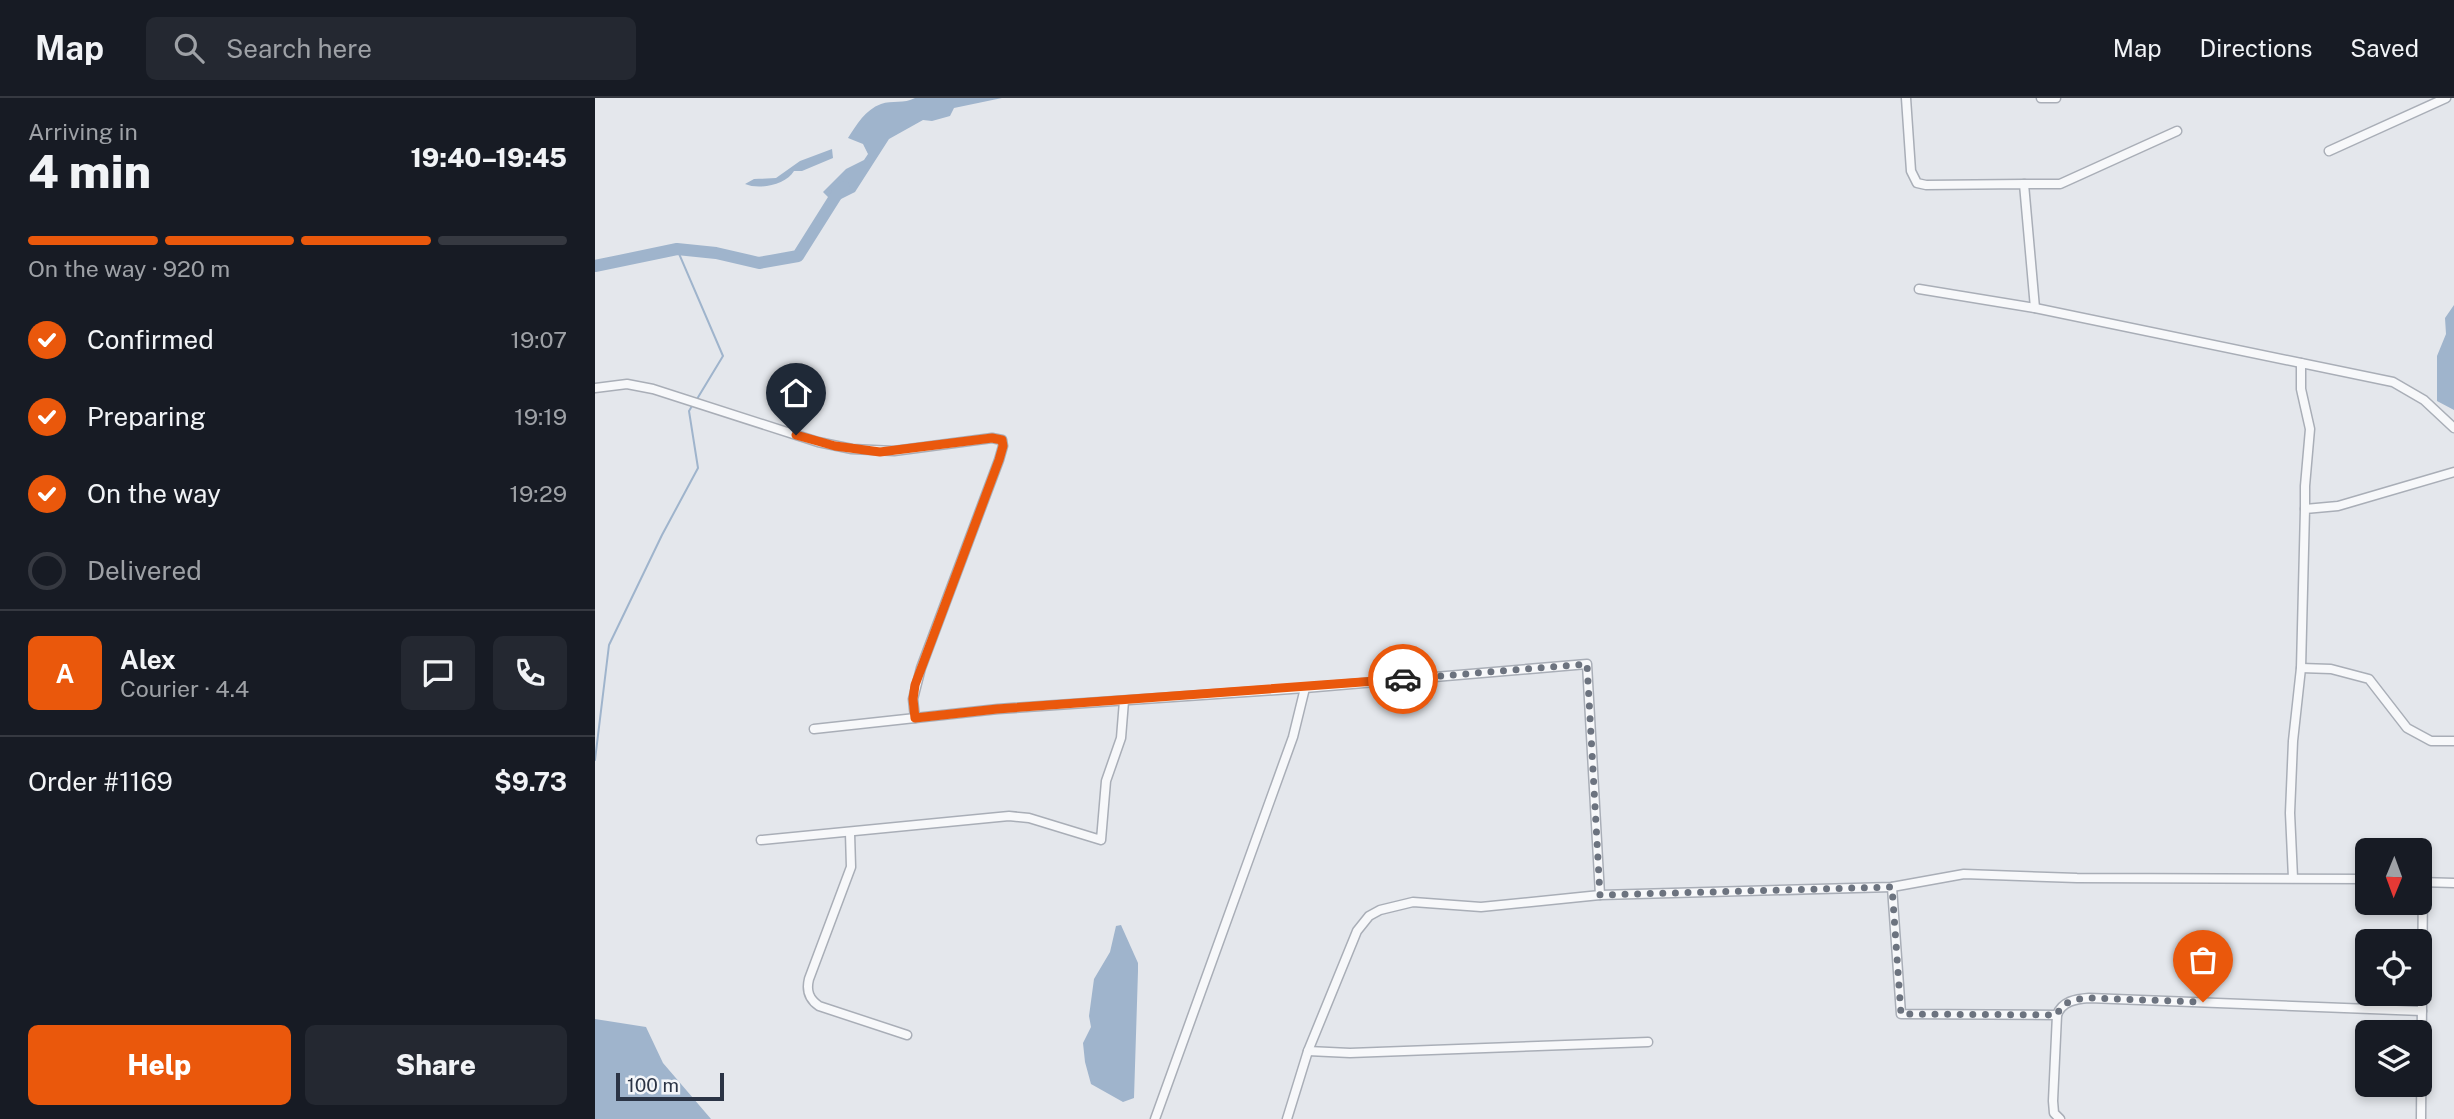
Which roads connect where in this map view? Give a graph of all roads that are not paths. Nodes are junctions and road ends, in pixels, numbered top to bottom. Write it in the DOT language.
graph roads {
  1 [pos="1906,98"];
  2 [pos="2041,98"];
  3 [pos="2056,98"];
  4 [pos="2446,98"];
  5 [pos="2177,131"];
  6 [pos="2329,151"];
  7 [pos="2024,184"];
  8 [pos="1919,289"];
  9 [pos="2035,308"];
  10 [pos="2301,363"];
  11 [pos="595,388"];
  12 [pos="2454,428"];
  13 [pos="2453,474"];
  14 [pos="2305,509"];
  15 [pos="2301,668"];
  16 [pos="1304,688"];
  17 [pos="1124,701"];
  18 [pos="915,718"];
  19 [pos="814,730"];
  20 [pos="2454,741"];
  21 [pos="850,833"];
  22 [pos="761,840"];
  23 [pos="2293,878"];
  24 [pos="2355,879"];
  25 [pos="2433,882"];
  26 [pos="2454,883"];
  27 [pos="1892,887"];
  28 [pos="1600,895"];
  29 [pos="2422,915"];
  30 [pos="2422,1011"];
  31 [pos="2057,1015"];
  32 [pos="907,1035"];
  33 [pos="1648,1042"];
  34 [pos="1308,1051"];
  35 [pos="1155,1119"];
  36 [pos="1287,1119"];
  37 [pos="2060,1119"];
  38 [pos="2421,1119"];
  1 -- 7 [label="street"];
  2 -- 3 [label="street"];
  4 -- 6 [label="street"];
  5 -- 7 [label="street"];
  7 -- 9 [label="street"];
  8 -- 9 [label="street"];
  9 -- 10 [label="street"];
  10 -- 12 [label="street"];
  10 -- 14 [label="street"];
  11 -- 18 [label="street"];
  13 -- 14 [label="street"];
  14 -- 15 [label="street"];
  15 -- 20 [label="street"];
  15 -- 23 [label="street"];
  16 -- 17 [label="street"];
  16 -- 28 [label="street"];
  16 -- 35 [label="street"];
  17 -- 18 [label="street"];
  17 -- 21 [label="street"];
  18 -- 19 [label="street"];
  21 -- 22 [label="street"];
  21 -- 32 [label="street"];
  23 -- 24 [label="street"];
  23 -- 27 [label="street"];
  25 -- 26 [label="street"];
  27 -- 28 [label="street"];
  27 -- 31 [label="street"];
  28 -- 34 [label="street"];
  29 -- 30 [label="street"];
  30 -- 31 [label="street"];
  30 -- 38 [label="street"];
  31 -- 37 [label="street"];
  33 -- 34 [label="street"];
  34 -- 36 [label="street"];
}
